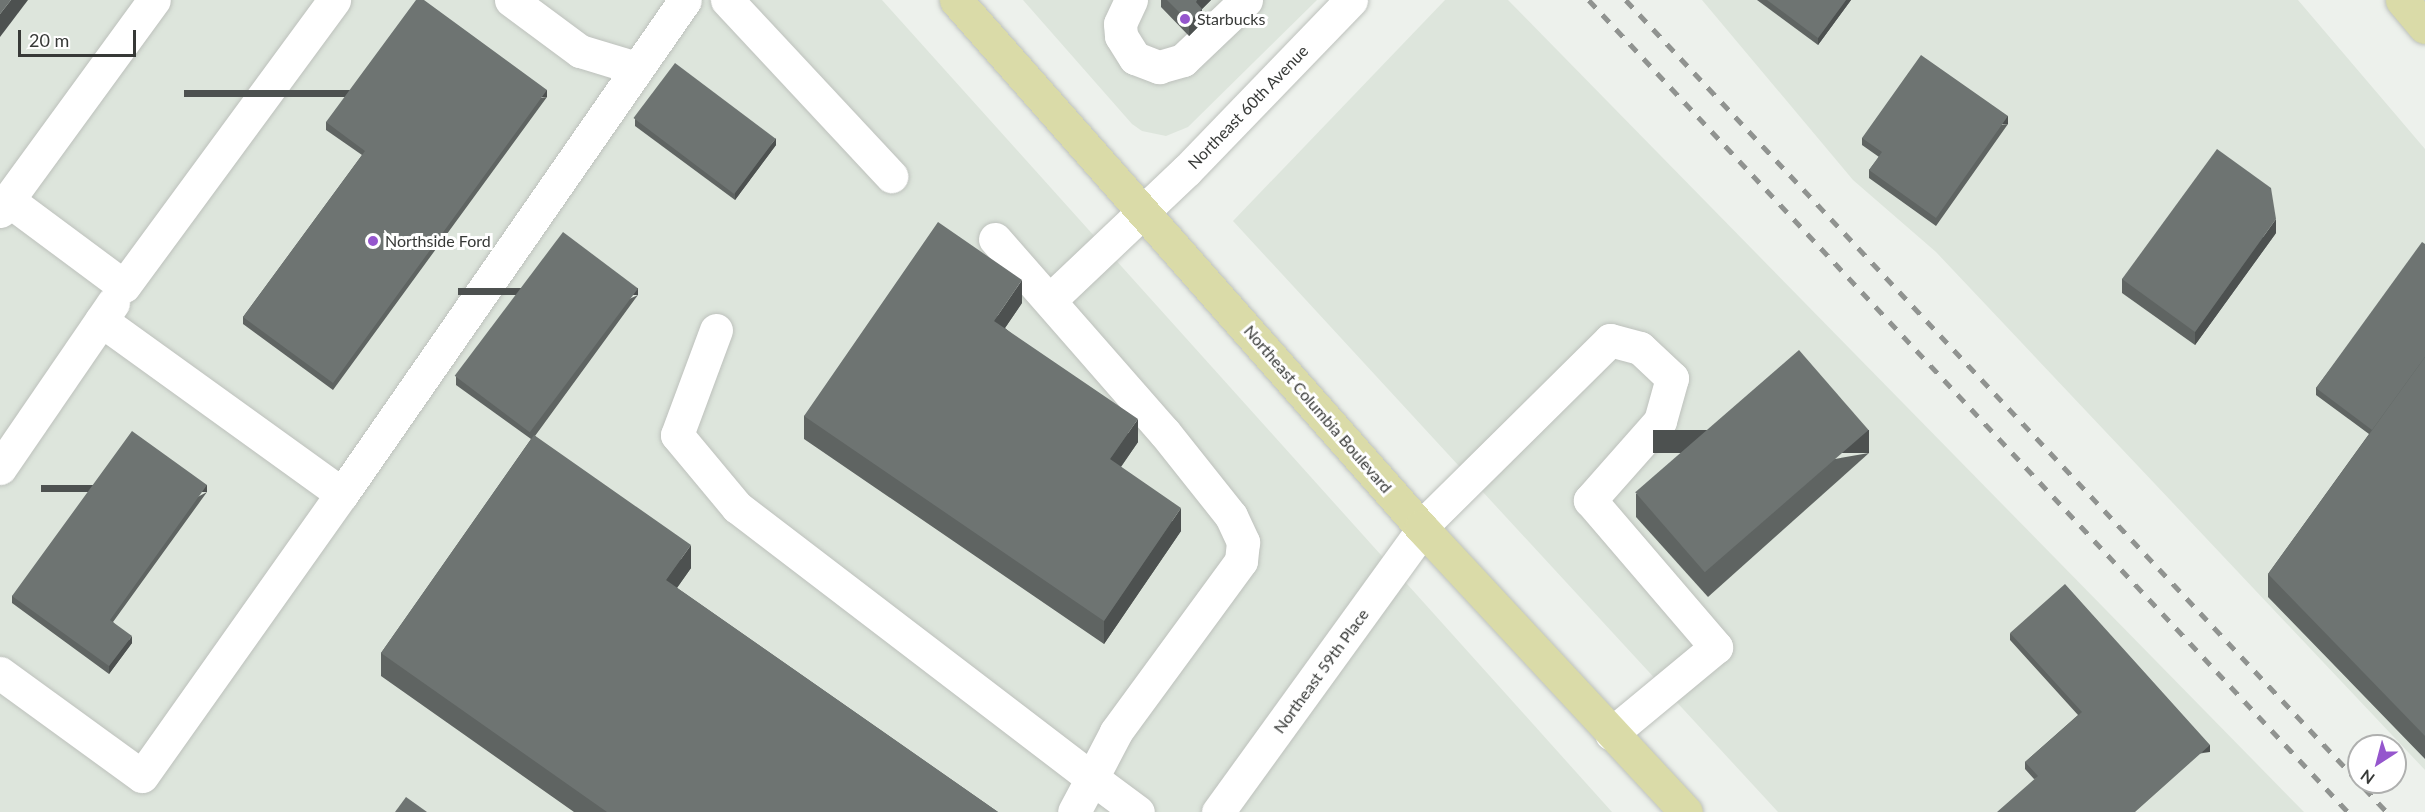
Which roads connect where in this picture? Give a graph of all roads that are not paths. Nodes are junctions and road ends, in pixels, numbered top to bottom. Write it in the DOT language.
graph roads {
  1 [pos="154,0"];
  2 [pos="334,0"];
  3 [pos="512,0"];
  4 [pos="685,0"];
  5 [pos="727,0"];
  6 [pos="956,0"];
  7 [pos="1131,0"];
  8 [pos="1246,0"];
  9 [pos="1351,0"];
  10 [pos="636,68"];
  11 [pos="891,176"];
  12 [pos="4,206"];
  13 [pos="1144,212"];
  14 [pos="995,239"];
  15 [pos="124,286"];
  16 [pos="1051,299"];
  17 [pos="101,320"];
  18 [pos="716,330"];
  19 [pos="0,468"];
  20 [pos="342,494"];
  21 [pos="1422,528"];
  22 [pos="0,673"];
  23 [pos="1611,734"];
  24 [pos="1092,778"];
  25 [pos="1074,812"];
  26 [pos="1138,812"];
  27 [pos="1218,812"];
  28 [pos="1686,812"];
  1 -- 12 [label="street"];
  2 -- 15 [label="street"];
  3 -- 10 [label="street"];
  4 -- 10 [label="street"];
  5 -- 11 [label="street"];
  6 -- 13 [label="main road, Northeast Columbia Boulevard"];
  7 -- 8 [label="street"];
  9 -- 13 [label="street, Northeast 60th Avenue"];
  10 -- 20 [label="street"];
  12 -- 15 [label="street"];
  13 -- 16 [label="street, Northeast 60th Avenue"];
  13 -- 21 [label="main road, Northeast Columbia Boulevard"];
  14 -- 16 [label="street"];
  15 -- 17 [label="street"];
  16 -- 24 [label="street"];
  17 -- 19 [label="street"];
  17 -- 20 [label="street"];
  18 -- 24 [label="street"];
  20 -- 22 [label="street"];
  21 -- 23 [label="main road, Northeast Columbia Boulevard"];
  21 -- 23 [label="street, Northeast 59th Place"];
  21 -- 27 [label="street, Northeast 59th Place"];
  23 -- 28 [label="main road, Northeast Columbia Boulevard"];
  24 -- 25 [label="street"];
  24 -- 26 [label="street"];
}
